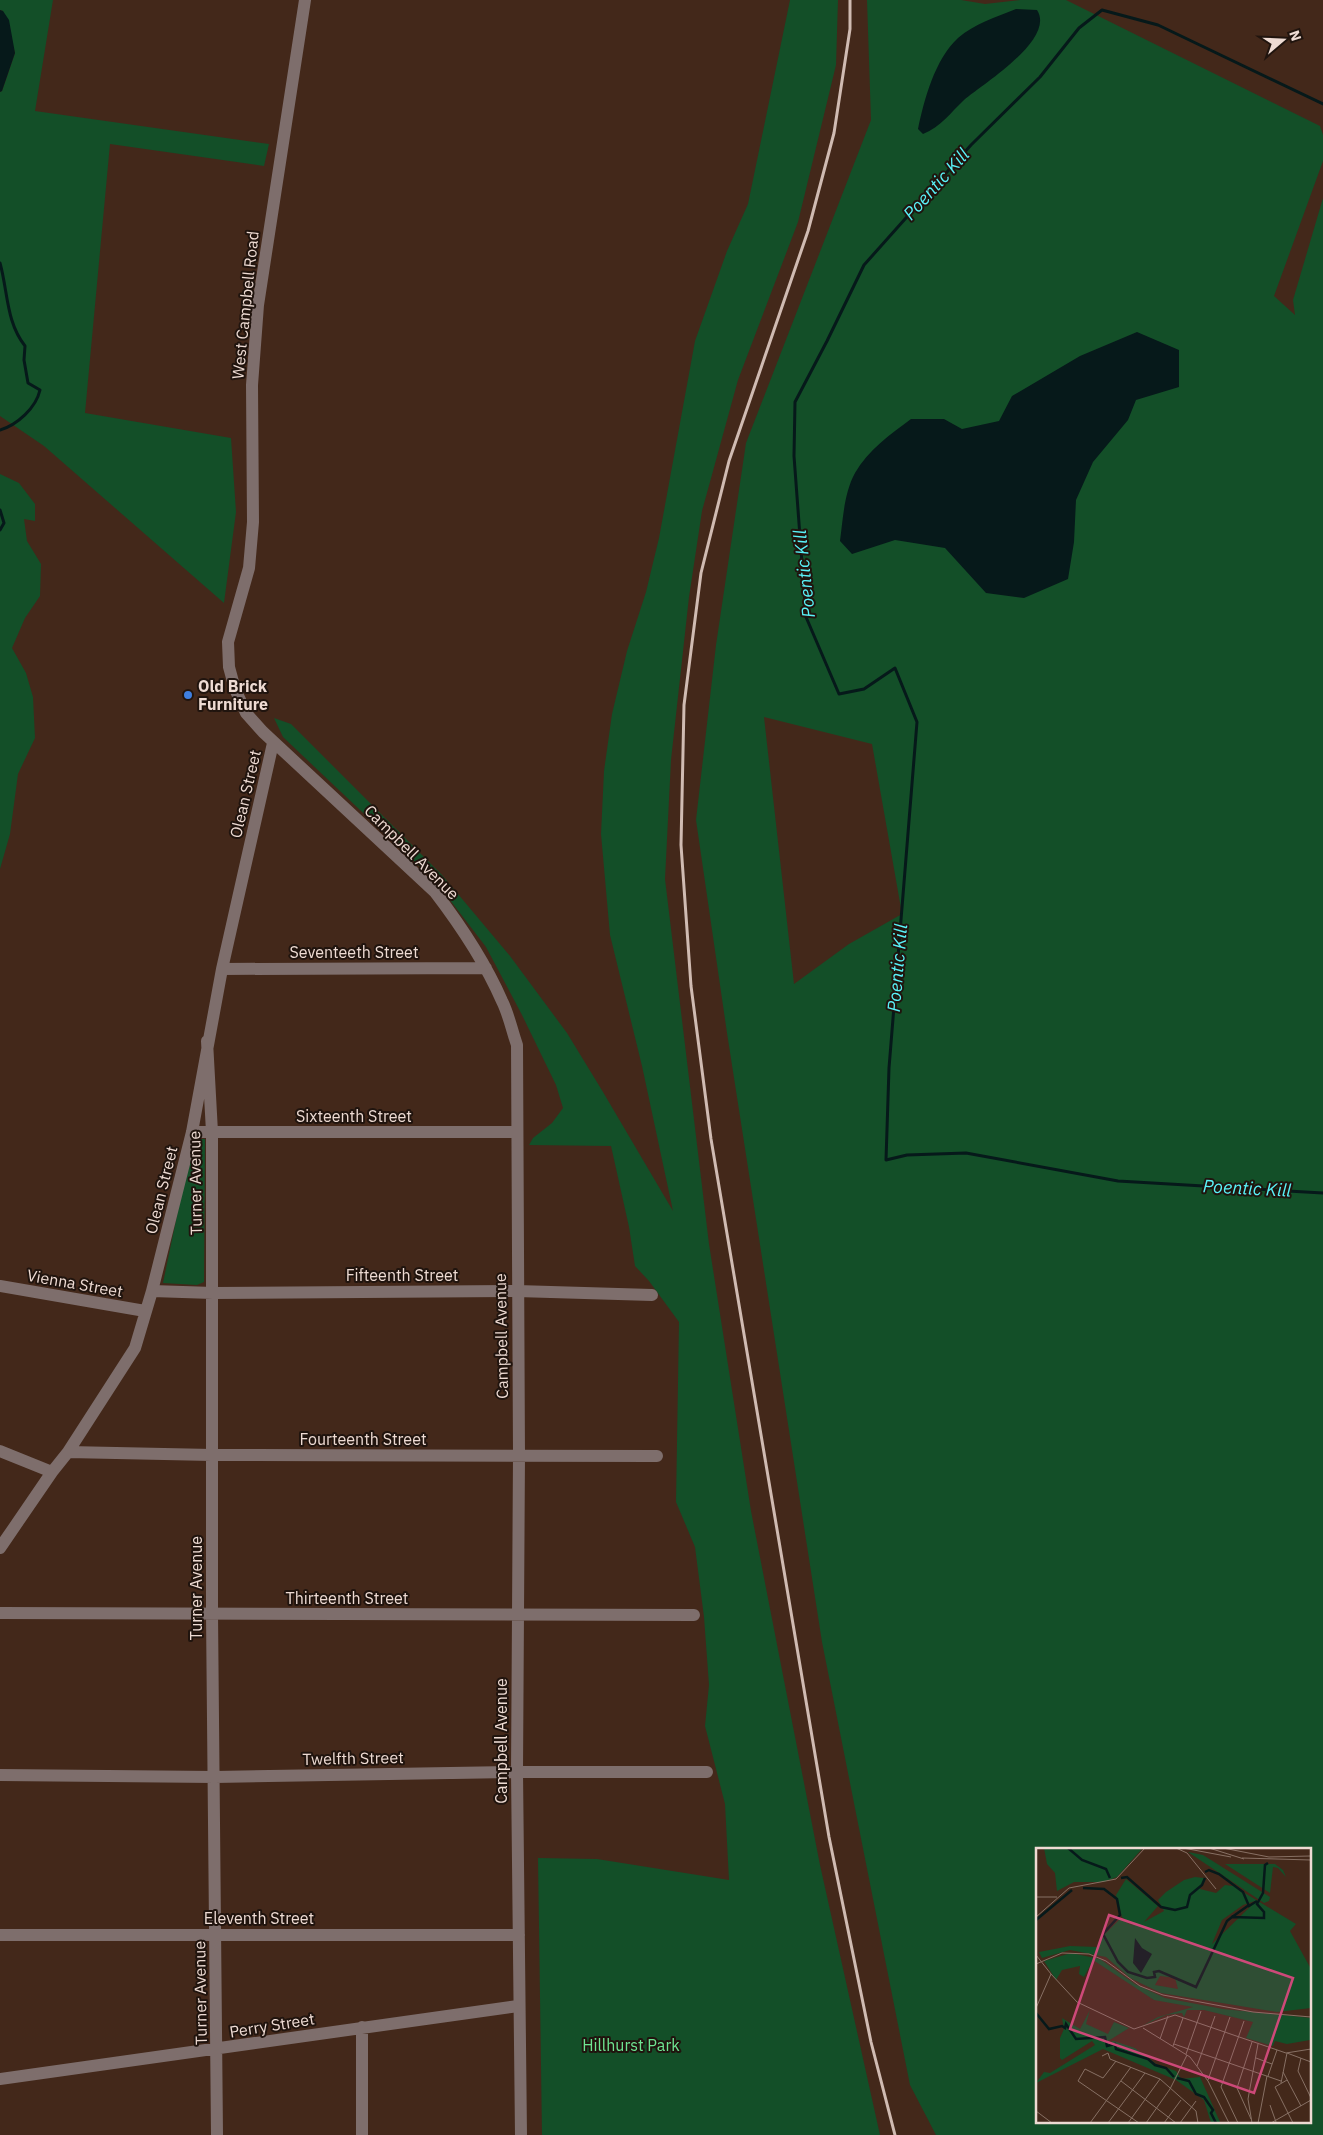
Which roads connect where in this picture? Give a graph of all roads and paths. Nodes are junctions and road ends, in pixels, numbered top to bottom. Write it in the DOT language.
graph roads {
  1 [pos="305,0"];
  2 [pos="228,642"];
  3 [pos="273,743"];
  4 [pos="486,968"];
  5 [pos="222,969"];
  6 [pos="207,1042"];
  7 [pos="192,1132"];
  8 [pos="212,1132"];
  9 [pos="516,1132"];
  10 [pos="0,1286"];
  11 [pos="517,1290"];
  12 [pos="152,1291"];
  13 [pos="212,1293"];
  14 [pos="652,1295"];
  15 [pos="145,1311"];
  16 [pos="0,1451"];
  17 [pos="68,1452"];
  18 [pos="212,1455"];
  19 [pos="519,1455"];
  20 [pos="657,1456"];
  21 [pos="52,1472"];
  22 [pos="0,1548"];
  23 [pos="0,1613"];
  24 [pos="212,1614"];
  25 [pos="518,1615"];
  26 [pos="694,1615"];
  27 [pos="517,1772"];
  28 [pos="707,1772"];
  29 [pos="0,1775"];
  30 [pos="215,1777"];
  31 [pos="215,1934"];
  32 [pos="0,1935"];
  33 [pos="519,1935"];
  34 [pos="518,2006"];
  35 [pos="362,2027"];
  36 [pos="216,2050"];
  37 [pos="0,2079"];
  38 [pos="217,2135"];
  39 [pos="362,2135"];
  40 [pos="521,2135"];
  1 -- 2 [label="street, West Campbell Road"];
  2 -- 3 [label="street, Campbell Avenue"];
  3 -- 4 [label="street, Campbell Avenue"];
  3 -- 5 [label="street, Olean Street"];
  4 -- 5 [label="street, Seventeeth Street"];
  4 -- 9 [label="street, Campbell Avenue"];
  5 -- 6 [label="street, Olean Street"];
  6 -- 7 [label="street, Olean Street"];
  6 -- 8 [label="street, Turner Avenue"];
  7 -- 8 [label="street, Sixteenth Street"];
  7 -- 12 [label="street, Olean Street"];
  8 -- 9 [label="street, Sixteenth Street"];
  8 -- 13 [label="street, Turner Avenue"];
  9 -- 11 [label="street, Campbell Avenue"];
  10 -- 15 [label="street, Vienna Street"];
  11 -- 13 [label="street, Fifteenth Street"];
  11 -- 14 [label="street, Fifteenth Street"];
  11 -- 19 [label="street, Campbell Avenue"];
  12 -- 13 [label="street, Fifteenth Street"];
  12 -- 15 [label="street, Olean Street"];
  13 -- 18 [label="street, Turner Avenue"];
  15 -- 17 [label="street, Olean Street"];
  16 -- 21 [label="street"];
  17 -- 18 [label="street, Fourteenth Street"];
  17 -- 21 [label="street, Olean Street"];
  18 -- 19 [label="street, Fourteenth Street"];
  18 -- 24 [label="street, Turner Avenue"];
  19 -- 20 [label="street, Fourteenth Street"];
  19 -- 25 [label="street, Campbell Avenue"];
  21 -- 22 [label="street, Olean Street"];
  23 -- 24 [label="street, Thirteenth Street"];
  24 -- 25 [label="street, Thirteenth Street"];
  24 -- 30 [label="street, Turner Avenue"];
  25 -- 26 [label="street, Thirteenth Street"];
  25 -- 27 [label="street, Campbell Avenue"];
  27 -- 28 [label="street, Twelfth Street"];
  27 -- 30 [label="street, Twelfth Street"];
  27 -- 33 [label="street, Campbell Avenue"];
  29 -- 30 [label="street, Twelfth Street"];
  30 -- 31 [label="street, Turner Avenue"];
  31 -- 32 [label="street, Eleventh Street"];
  31 -- 33 [label="street, Eleventh Street"];
  31 -- 36 [label="street, Turner Avenue"];
  33 -- 34 [label="street, Campbell Avenue"];
  34 -- 35 [label="street, Perry Street"];
  34 -- 40 [label="street, Campbell Avenue"];
  35 -- 36 [label="street, Perry Street"];
  35 -- 39 [label="street"];
  36 -- 37 [label="street, Perry Street"];
  36 -- 38 [label="street, Turner Avenue"];
}
